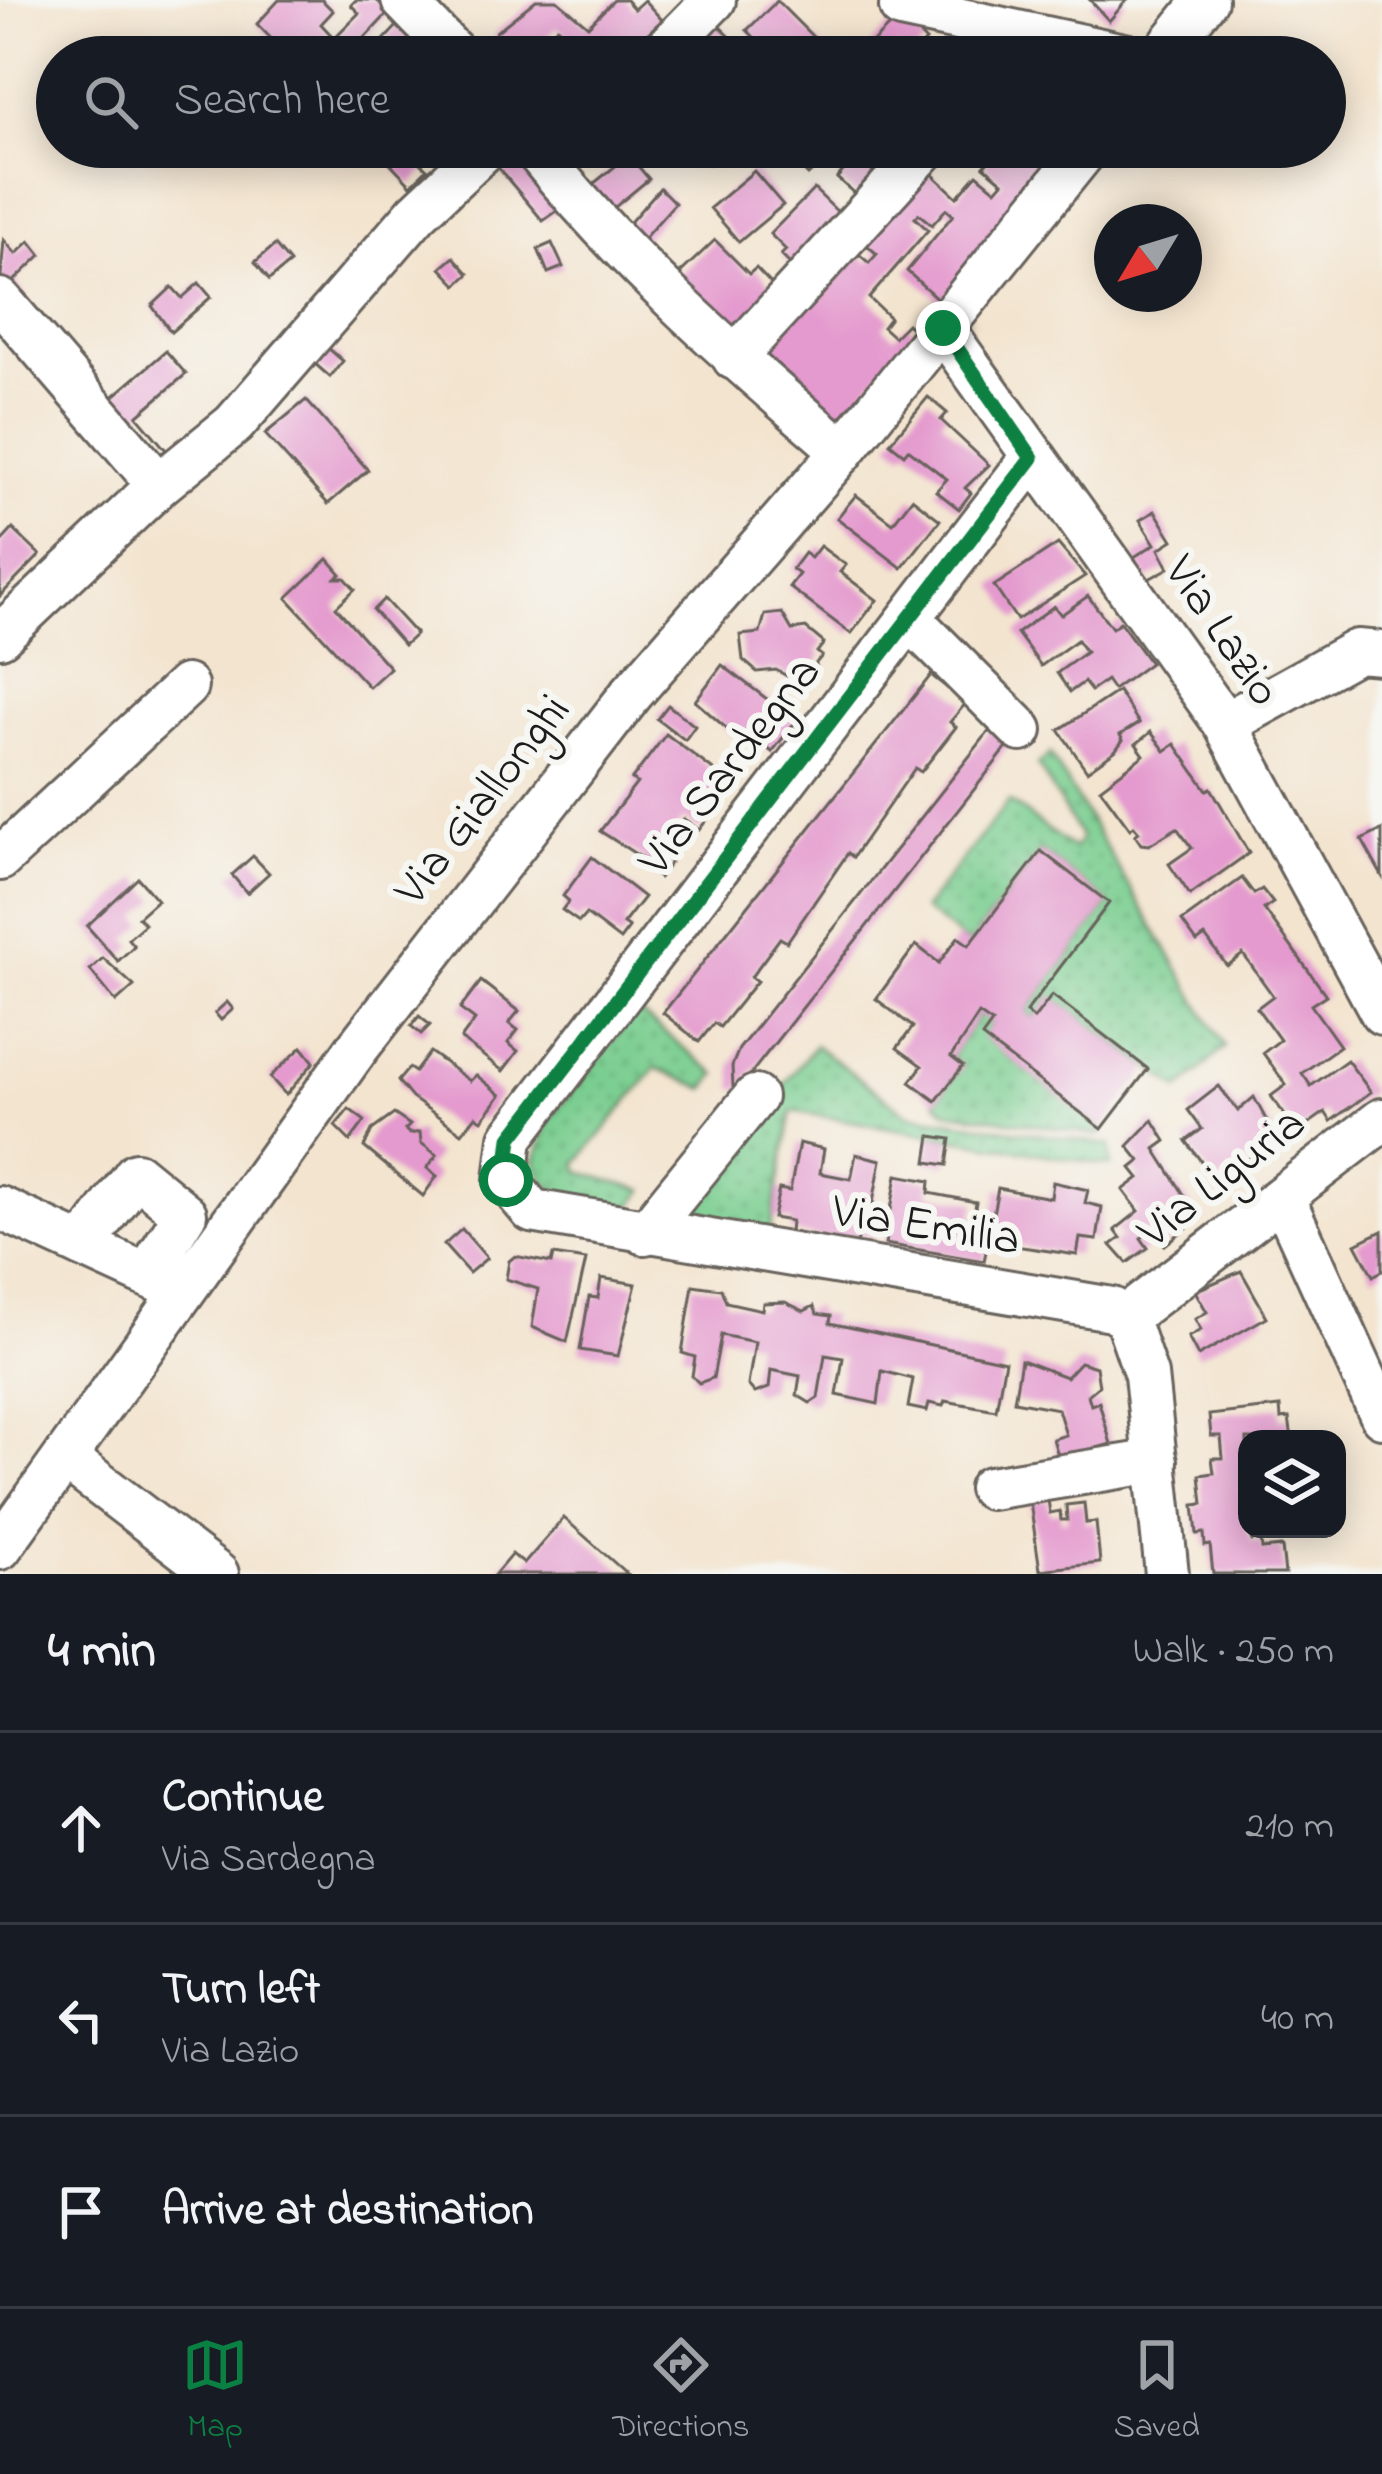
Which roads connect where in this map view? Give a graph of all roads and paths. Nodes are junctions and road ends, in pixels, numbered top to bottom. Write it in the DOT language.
graph roads {
  1 [pos="403,0"];
  2 [pos="714,0"];
  3 [pos="1206,0"];
  4 [pos="905,3"];
  5 [pos="438,36"];
  6 [pos="679,36"];
  7 [pos="995,36"];
  8 [pos="1177,36"];
  9 [pos="465,168"];
  10 [pos="562,168"];
  11 [pos="908,168"];
  12 [pos="1071,168"];
  13 [pos="0,300"];
  14 [pos="943,328"];
  15 [pos="734,358"];
  16 [pos="843,451"];
  17 [pos="1032,458"];
  18 [pos="159,484"];
  19 [pos="910,619"];
  20 [pos="0,636"];
  21 [pos="1382,652"];
  22 [pos="186,686"];
  23 [pos="1225,724"];
  24 [pos="1022,730"];
  25 [pos="0,859"];
  26 [pos="1382,1013"];
  27 [pos="755,1096"];
  28 [pos="1382,1120"];
  29 [pos="511,1138"];
  30 [pos="1283,1198"];
  31 [pos="0,1208"];
  32 [pos="645,1233"];
  33 [pos="82,1246"];
  34 [pos="146,1275"];
  35 [pos="186,1293"];
  36 [pos="1126,1317"];
  37 [pos="1382,1417"];
  38 [pos="67,1459"];
  39 [pos="1156,1461"];
  40 [pos="989,1488"];
  41 [pos="0,1548"];
  42 [pos="217,1574"];
  43 [pos="1167,1574"];
  1 -- 5 [label="street"];
  2 -- 6 [label="street"];
  3 -- 8 [label="street"];
  4 -- 7 [label="street"];
  9 -- 18 [label="street"];
  10 -- 15 [label="street"];
  11 -- 15 [label="street"];
  12 -- 14 [label="street, Via Giallonghi"];
  13 -- 18 [label="street"];
  14 -- 16 [label="street, Via Giallonghi"];
  14 -- 17 [label="street, Via Lazio"];
  15 -- 16 [label="street"];
  16 -- 35 [label="street, Via Giallonghi"];
  17 -- 19 [label="street, Via Sardegna"];
  17 -- 23 [label="street, Via Lazio"];
  18 -- 20 [label="street"];
  19 -- 24 [label="street"];
  19 -- 29 [label="street, Via Sardegna"];
  21 -- 23 [label="street"];
  22 -- 25 [label="street"];
  23 -- 26 [label="street, Via Lazio"];
  27 -- 32 [label="street"];
  28 -- 30 [label="street, Via Liguria"];
  29 -- 32 [label="street, Via Emilia"];
  30 -- 36 [label="street, Via Liguria"];
  30 -- 37 [label="street"];
  31 -- 33 [label="street"];
  32 -- 36 [label="street, Via Emilia"];
  33 -- 34 [label="street"];
  33 -- 34 [label="street"];
  34 -- 35 [label="street"];
  35 -- 38 [label="street, Via Giallonghi"];
  36 -- 39 [label="street"];
  38 -- 41 [label="street, Via Giallonghi"];
  38 -- 42 [label="street"];
  39 -- 40 [label="street"];
  39 -- 43 [label="street"];
}
